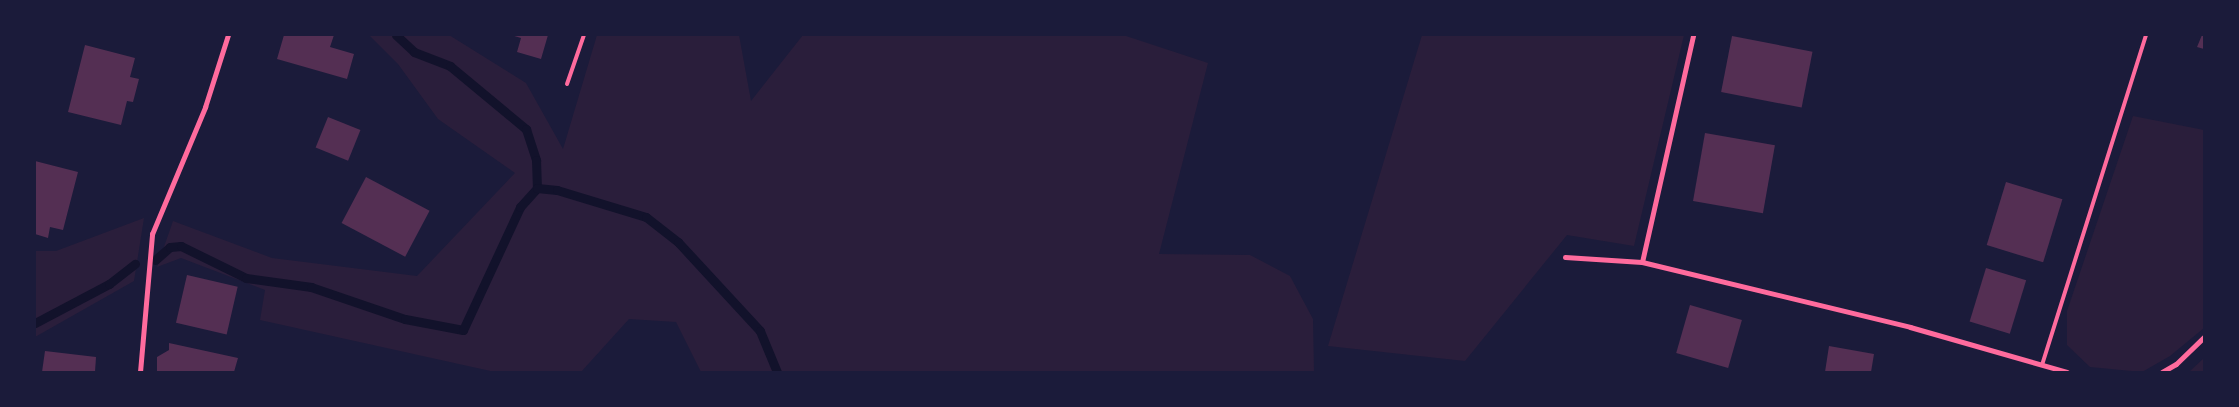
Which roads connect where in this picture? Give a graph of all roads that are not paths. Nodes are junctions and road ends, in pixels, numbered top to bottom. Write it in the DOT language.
graph roads {
  1 [pos="228,35"];
  2 [pos="584,35"];
  3 [pos="1693,35"];
  4 [pos="2146,35"];
  5 [pos="567,84"];
  6 [pos="1565,257"];
  7 [pos="1642,262"];
  8 [pos="2204,337"];
  9 [pos="2042,365"];
  10 [pos="140,372"];
  11 [pos="2067,372"];
  12 [pos="2162,372"];
  1 -- 10 [label="street"];
  2 -- 5 [label="lane"];
  3 -- 7 [label="street"];
  4 -- 9 [label="lane"];
  6 -- 7 [label="street"];
  7 -- 9 [label="street"];
  8 -- 12 [label="street"];
  9 -- 11 [label="street"];
}
